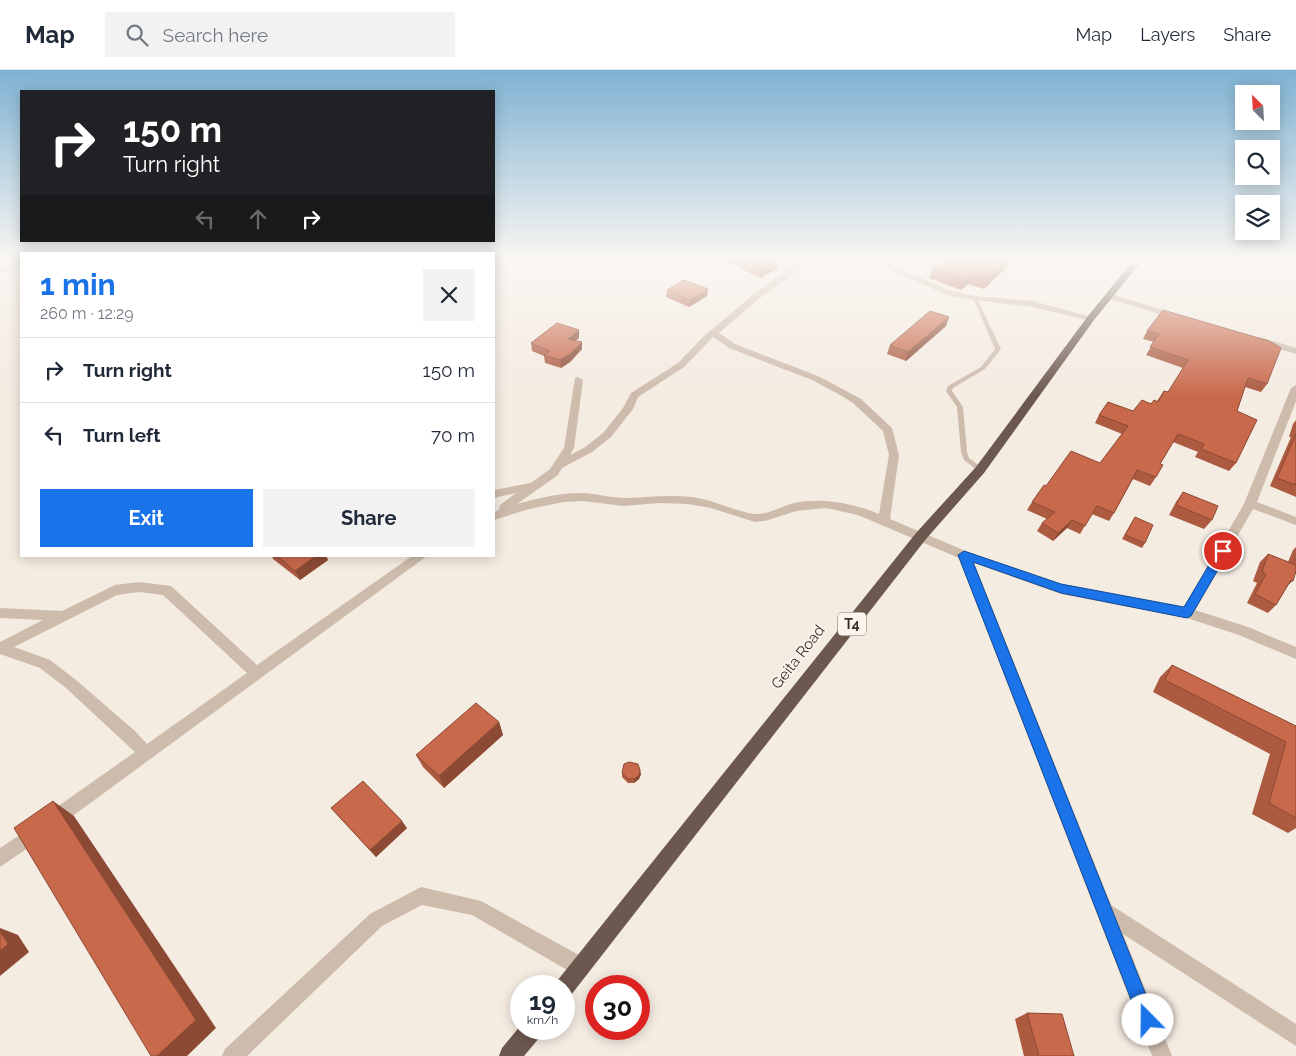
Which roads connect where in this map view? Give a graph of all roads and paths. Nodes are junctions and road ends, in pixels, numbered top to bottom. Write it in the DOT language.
graph roads {
  1 [pos="750,304"];
  2 [pos="978,304"];
  3 [pos="1033,304"];
  4 [pos="1102,304"];
  5 [pos="1136,304"];
  6 [pos="1091,318"];
  7 [pos="1187,319"];
  8 [pos="713,333"];
  9 [pos="1254,339"];
  10 [pos="1296,351"];
  11 [pos="578,380"];
  12 [pos="1296,388"];
  13 [pos="557,466"];
  14 [pos="980,470"];
  15 [pos="534,486"];
  16 [pos="495,494"];
  17 [pos="1250,504"];
  18 [pos="495,515"];
  19 [pos="495,516"];
  20 [pos="884,521"];
  21 [pos="1296,521"];
  22 [pos="921,536"];
  23 [pos="964,555"];
  24 [pos="420,557"];
  25 [pos="0,613"];
  26 [pos="1187,613"];
  27 [pos="63,616"];
  28 [pos="0,648"];
  29 [pos="1296,653"];
  30 [pos="257,674"];
  31 [pos="146,754"];
  32 [pos="0,858"];
  33 [pos="1104,911"];
  34 [pos="581,967"];
  35 [pos="575,975"];
  36 [pos="1296,1036"];
  37 [pos="523,1040"];
  38 [pos="232,1056"];
  39 [pos="510,1056"];
  40 [pos="1162,1056"];
  1 -- 8 [label="street"];
  2 -- 14 [label="lane"];
  3 -- 6 [label="street"];
  4 -- 6 [label="highway, Geita Road / T4"];
  5 -- 7 [label="street"];
  6 -- 14 [label="highway, Geita Road / T4"];
  8 -- 13 [label="street"];
  8 -- 20 [label="street"];
  9 -- 10 [label="street"];
  11 -- 13 [label="street"];
  12 -- 17 [label="street"];
  13 -- 15 [label="street"];
  14 -- 22 [label="highway, Geita Road / T4"];
  15 -- 16 [label="street"];
  15 -- 18 [label="street"];
  17 -- 21 [label="street"];
  17 -- 26 [label="street"];
  19 -- 20 [label="street"];
  20 -- 22 [label="street"];
  22 -- 23 [label="street"];
  22 -- 34 [label="highway, Geita Road / T4"];
  23 -- 26 [label="street"];
  23 -- 33 [label="street"];
  24 -- 30 [label="street"];
  25 -- 27 [label="street"];
  26 -- 29 [label="street"];
  27 -- 28 [label="street"];
  27 -- 30 [label="street"];
  28 -- 31 [label="street"];
  30 -- 31 [label="street"];
  31 -- 32 [label="street"];
  33 -- 36 [label="street"];
  33 -- 40 [label="street"];
  34 -- 35 [label="highway, Geita Road / T4"];
  34 -- 38 [label="street"];
  37 -- 39 [label="highway"];
}
